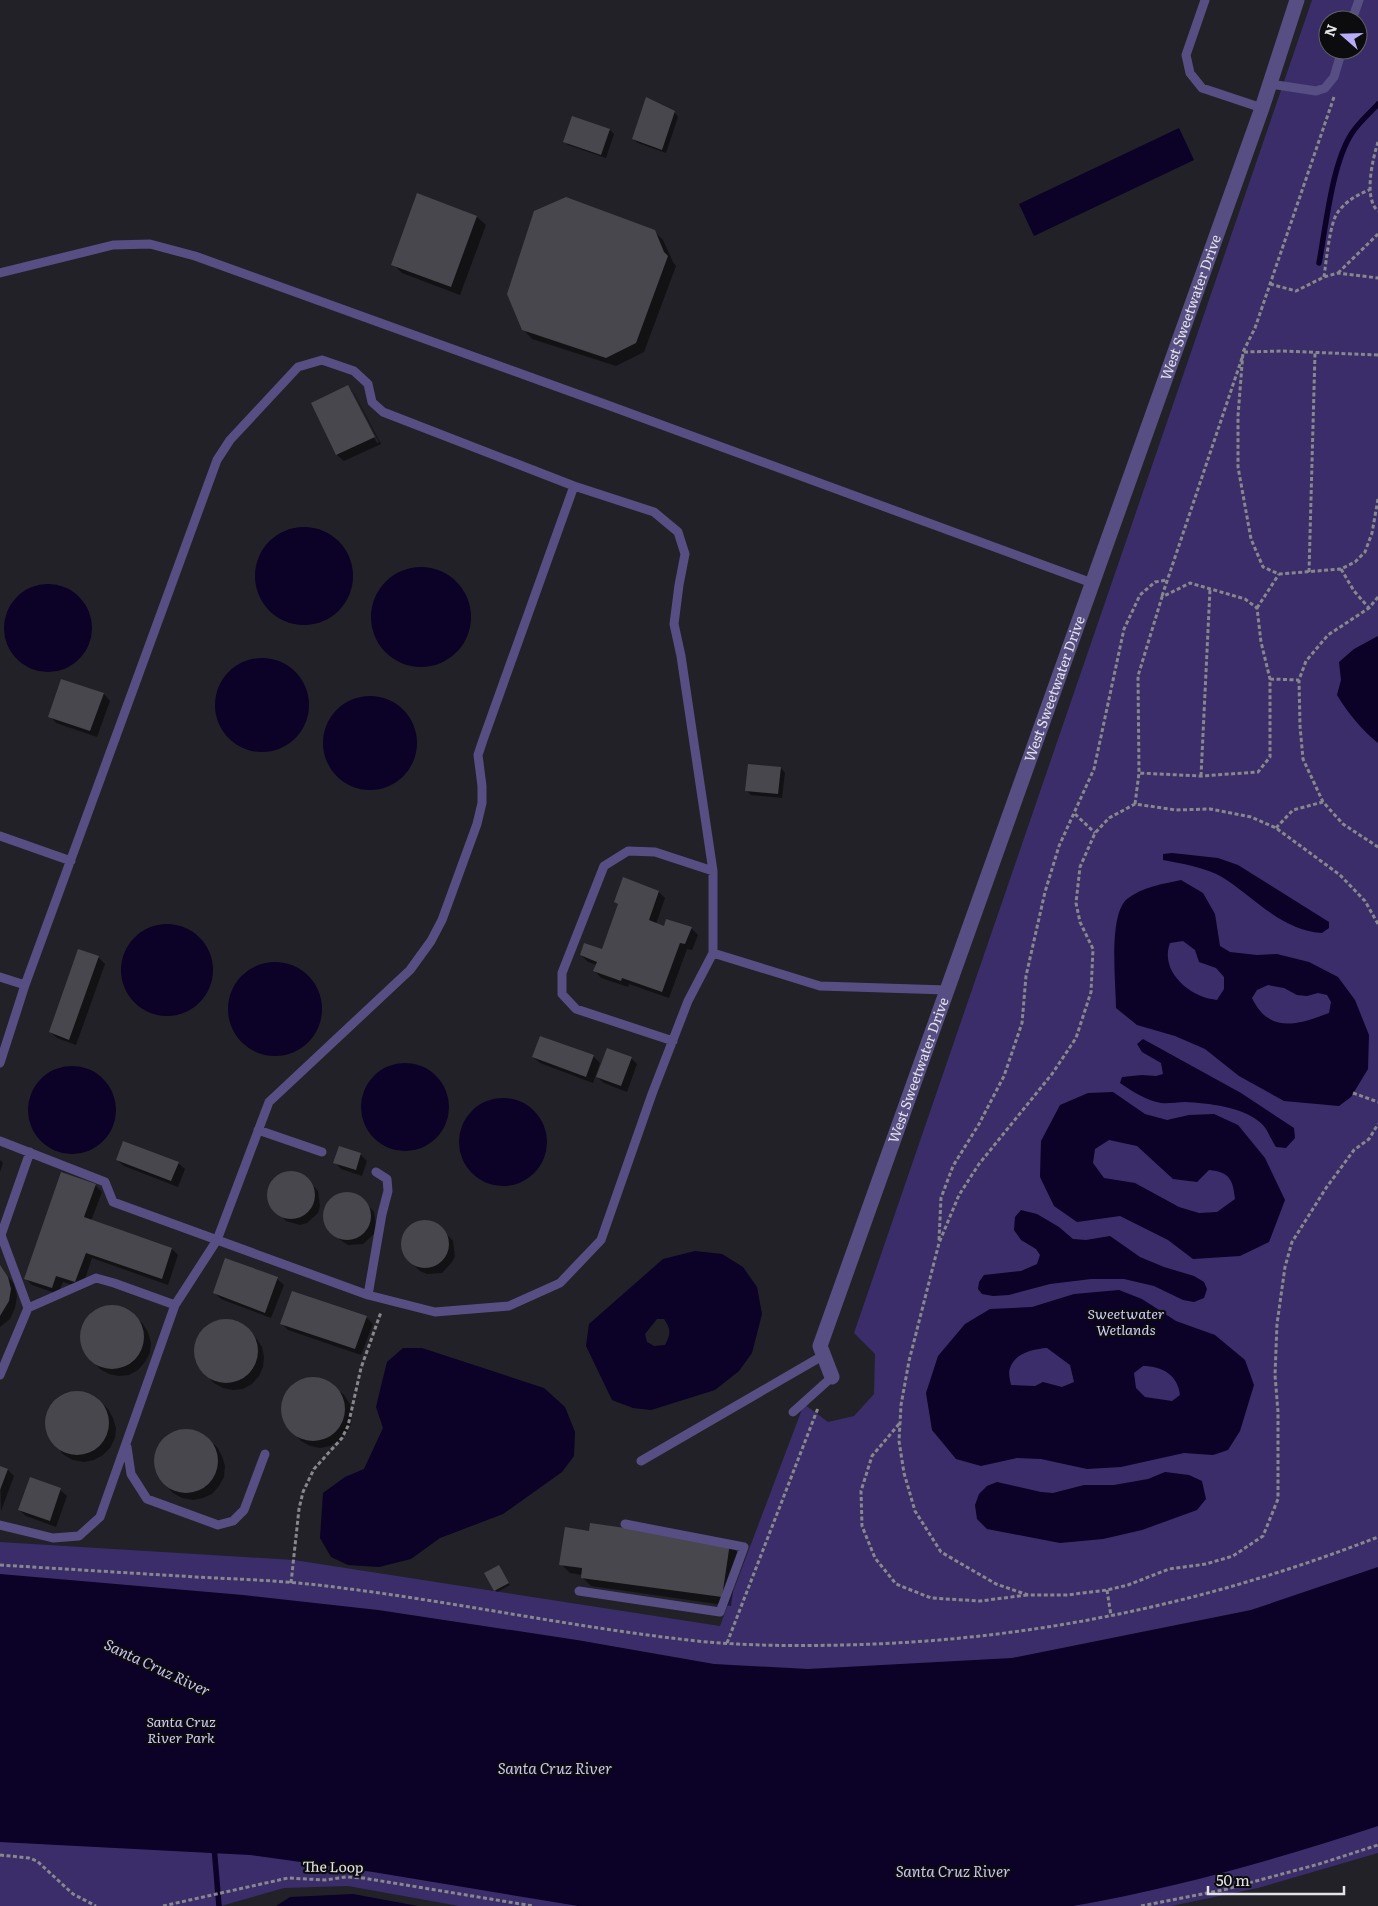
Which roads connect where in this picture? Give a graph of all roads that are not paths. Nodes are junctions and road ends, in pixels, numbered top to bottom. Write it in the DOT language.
graph roads {
  1 [pos="1205,0"];
  2 [pos="1297,0"];
  3 [pos="1339,60"];
  4 [pos="1270,84"];
  5 [pos="1262,108"];
  6 [pos="0,273"];
  7 [pos="574,486"];
  8 [pos="1092,584"];
  9 [pos="0,836"];
  10 [pos="71,861"];
  11 [pos="713,871"];
  12 [pos="713,953"];
  13 [pos="0,978"];
  14 [pos="25,985"];
  15 [pos="947,990"];
  16 [pos="673,1041"];
  17 [pos="0,1063"];
  18 [pos="258,1130"];
  19 [pos="0,1141"];
  20 [pos="30,1152"];
  21 [pos="322,1152"];
  22 [pos="376,1172"];
  23 [pos="217,1240"];
  24 [pos="368,1295"];
  25 [pos="174,1304"];
  26 [pos="28,1308"];
  27 [pos="824,1354"];
  28 [pos="0,1375"];
  29 [pos="832,1377"];
  30 [pos="793,1412"];
  31 [pos="127,1445"];
  32 [pos="265,1454"];
  33 [pos="641,1461"];
  34 [pos="625,1524"];
  35 [pos="0,1525"];
  36 [pos="579,1591"];
  1 -- 5 [label="lane"];
  2 -- 4 [label="street, West Sweetwater Drive"];
  3 -- 4 [label="lane"];
  4 -- 5 [label="street, West Sweetwater Drive"];
  5 -- 8 [label="street, West Sweetwater Drive"];
  6 -- 8 [label="lane"];
  7 -- 10 [label="lane"];
  7 -- 11 [label="lane"];
  7 -- 18 [label="lane"];
  8 -- 15 [label="street, West Sweetwater Drive"];
  9 -- 10 [label="lane"];
  10 -- 14 [label="lane"];
  11 -- 12 [label="lane"];
  11 -- 16 [label="lane"];
  12 -- 15 [label="lane"];
  12 -- 16 [label="lane"];
  13 -- 14 [label="lane"];
  14 -- 17 [label="lane"];
  15 -- 27 [label="street, West Sweetwater Drive"];
  16 -- 24 [label="lane"];
  18 -- 21 [label="lane"];
  18 -- 23 [label="lane"];
  19 -- 20 [label="lane"];
  20 -- 23 [label="lane"];
  20 -- 26 [label="lane"];
  22 -- 24 [label="lane"];
  23 -- 24 [label="lane"];
  23 -- 25 [label="lane"];
  25 -- 26 [label="lane"];
  25 -- 31 [label="lane"];
  26 -- 28 [label="lane"];
  27 -- 29 [label="street, West Sweetwater Drive"];
  27 -- 33 [label="lane"];
  29 -- 30 [label="lane"];
  31 -- 32 [label="lane"];
  31 -- 35 [label="lane"];
  34 -- 36 [label="lane"];
}
